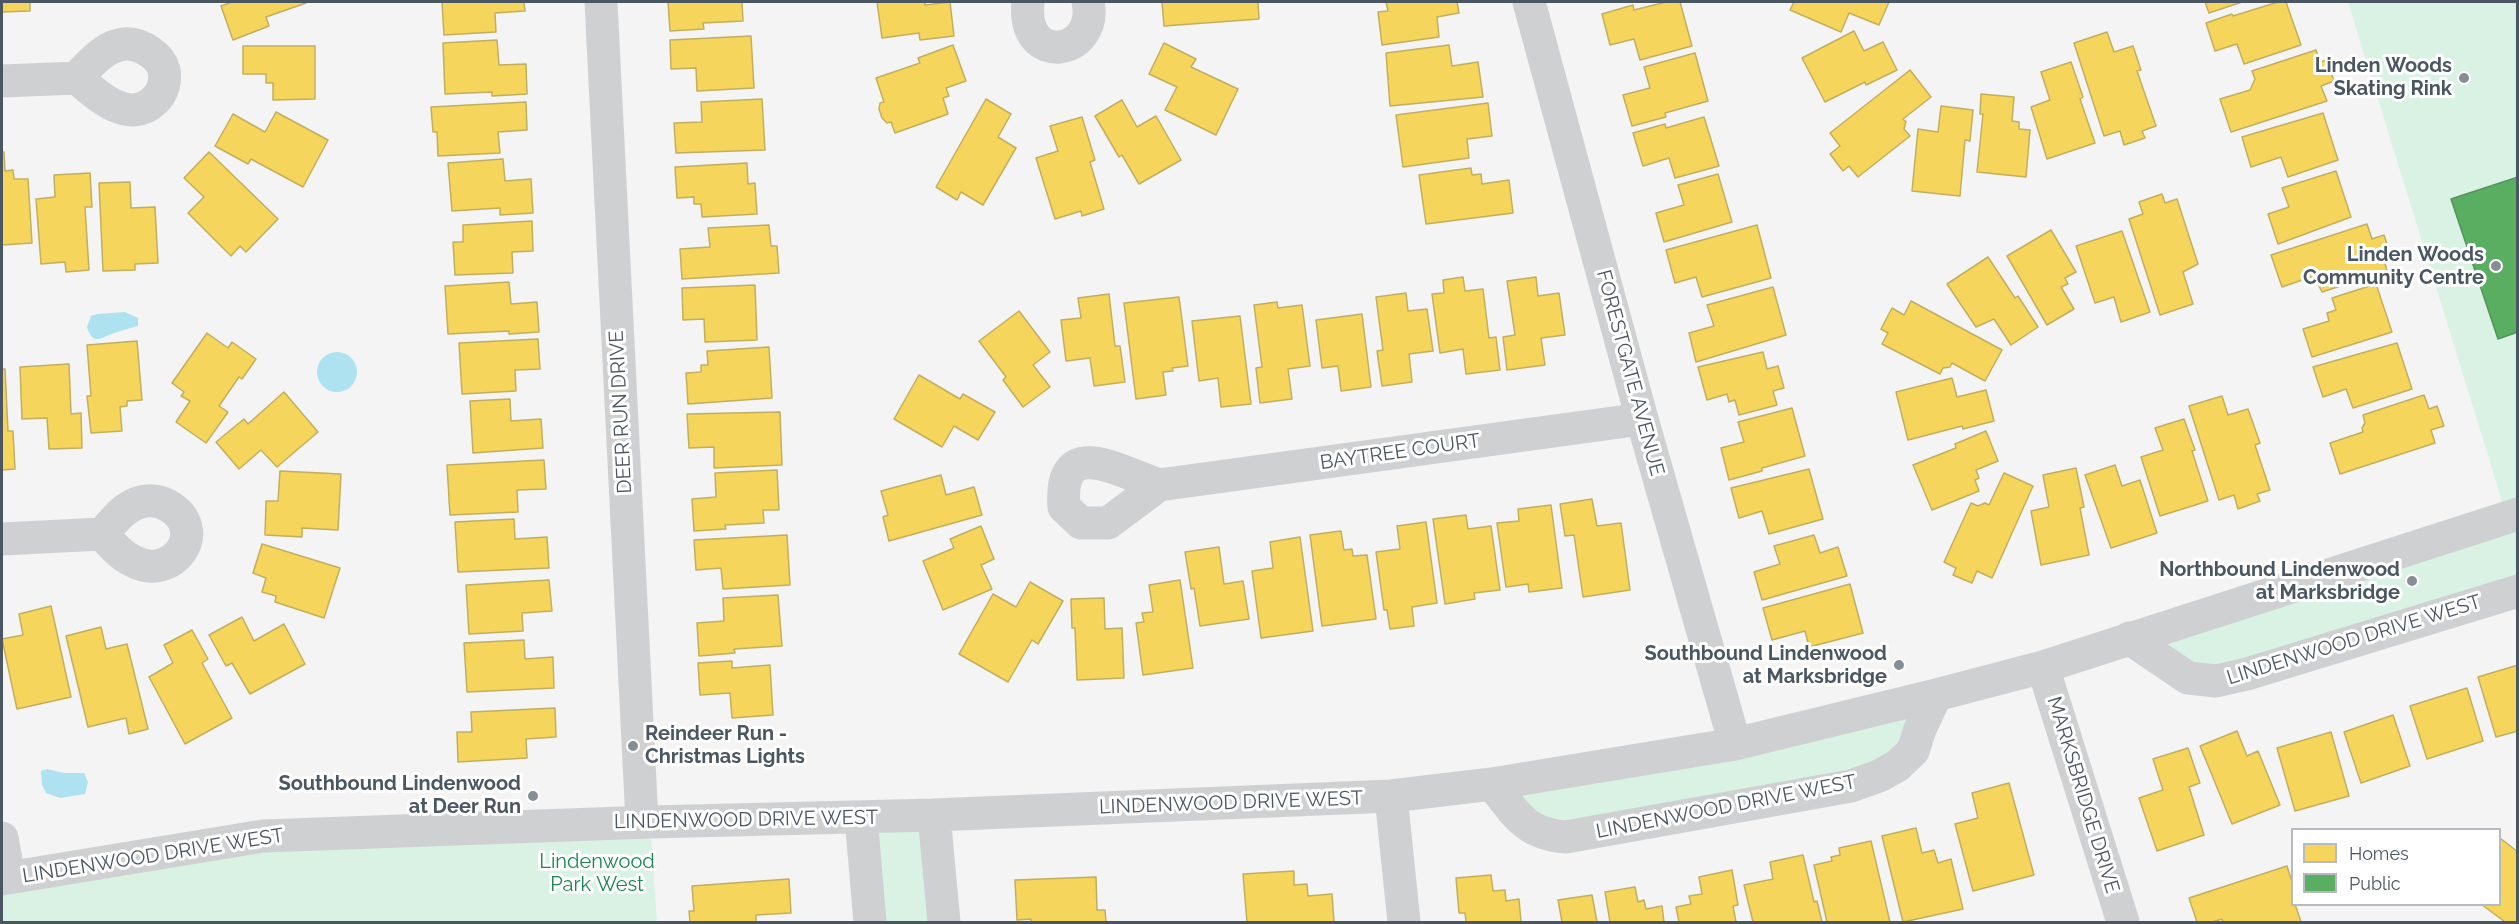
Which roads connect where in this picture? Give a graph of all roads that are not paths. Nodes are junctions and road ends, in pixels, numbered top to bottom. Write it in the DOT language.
graph roads {
  1 [pos="601,2"];
  2 [pos="1028,2"];
  3 [pos="1088,2"];
  4 [pos="1529,2"];
  5 [pos="77,78"];
  6 [pos="2,81"];
  7 [pos="1642,419"];
  8 [pos="1159,485"];
  9 [pos="2517,514"];
  10 [pos="102,534"];
  11 [pos="2,539"];
  12 [pos="2517,591"];
  13 [pos="2129,638"];
  14 [pos="2043,667"];
  15 [pos="1936,695"];
  16 [pos="1735,744"];
  17 [pos="1492,784"];
  18 [pos="1391,796"];
  19 [pos="934,815"];
  20 [pos="861,817"];
  21 [pos="642,822"];
  22 [pos="2,838"];
  23 [pos="5,878"];
  24 [pos="870,922"];
  25 [pos="944,922"];
  26 [pos="1404,922"];
  27 [pos="2123,922"];
  1 -- 21 [label="street, DEER RUN DRIVE"];
  2 -- 3 [label="street"];
  4 -- 7 [label="street, FORESTGATE AVENUE"];
  5 -- 6 [label="street"];
  7 -- 8 [label="street, BAYTREE COURT"];
  7 -- 16 [label="street, FORESTGATE AVENUE"];
  9 -- 13 [label="street, LINDENWOOD DRIVE WEST"];
  10 -- 11 [label="street"];
  12 -- 13 [label="street, LINDENWOOD DRIVE WEST"];
  13 -- 14 [label="street, LINDENWOOD DRIVE WEST"];
  14 -- 15 [label="street, LINDENWOOD DRIVE WEST"];
  14 -- 27 [label="street, MARKSBRIDGE DRIVE"];
  15 -- 16 [label="street, LINDENWOOD DRIVE WEST"];
  15 -- 17 [label="street, LINDENWOOD DRIVE WEST"];
  16 -- 17 [label="street, LINDENWOOD DRIVE WEST"];
  17 -- 18 [label="street, LINDENWOOD DRIVE WEST"];
  18 -- 19 [label="street, LINDENWOOD DRIVE WEST"];
  18 -- 26 [label="street"];
  19 -- 20 [label="street, LINDENWOOD DRIVE WEST"];
  19 -- 25 [label="street"];
  20 -- 21 [label="street, LINDENWOOD DRIVE WEST"];
  20 -- 24 [label="street"];
  21 -- 23 [label="street, LINDENWOOD DRIVE WEST"];
  22 -- 23 [label="street"];
}
